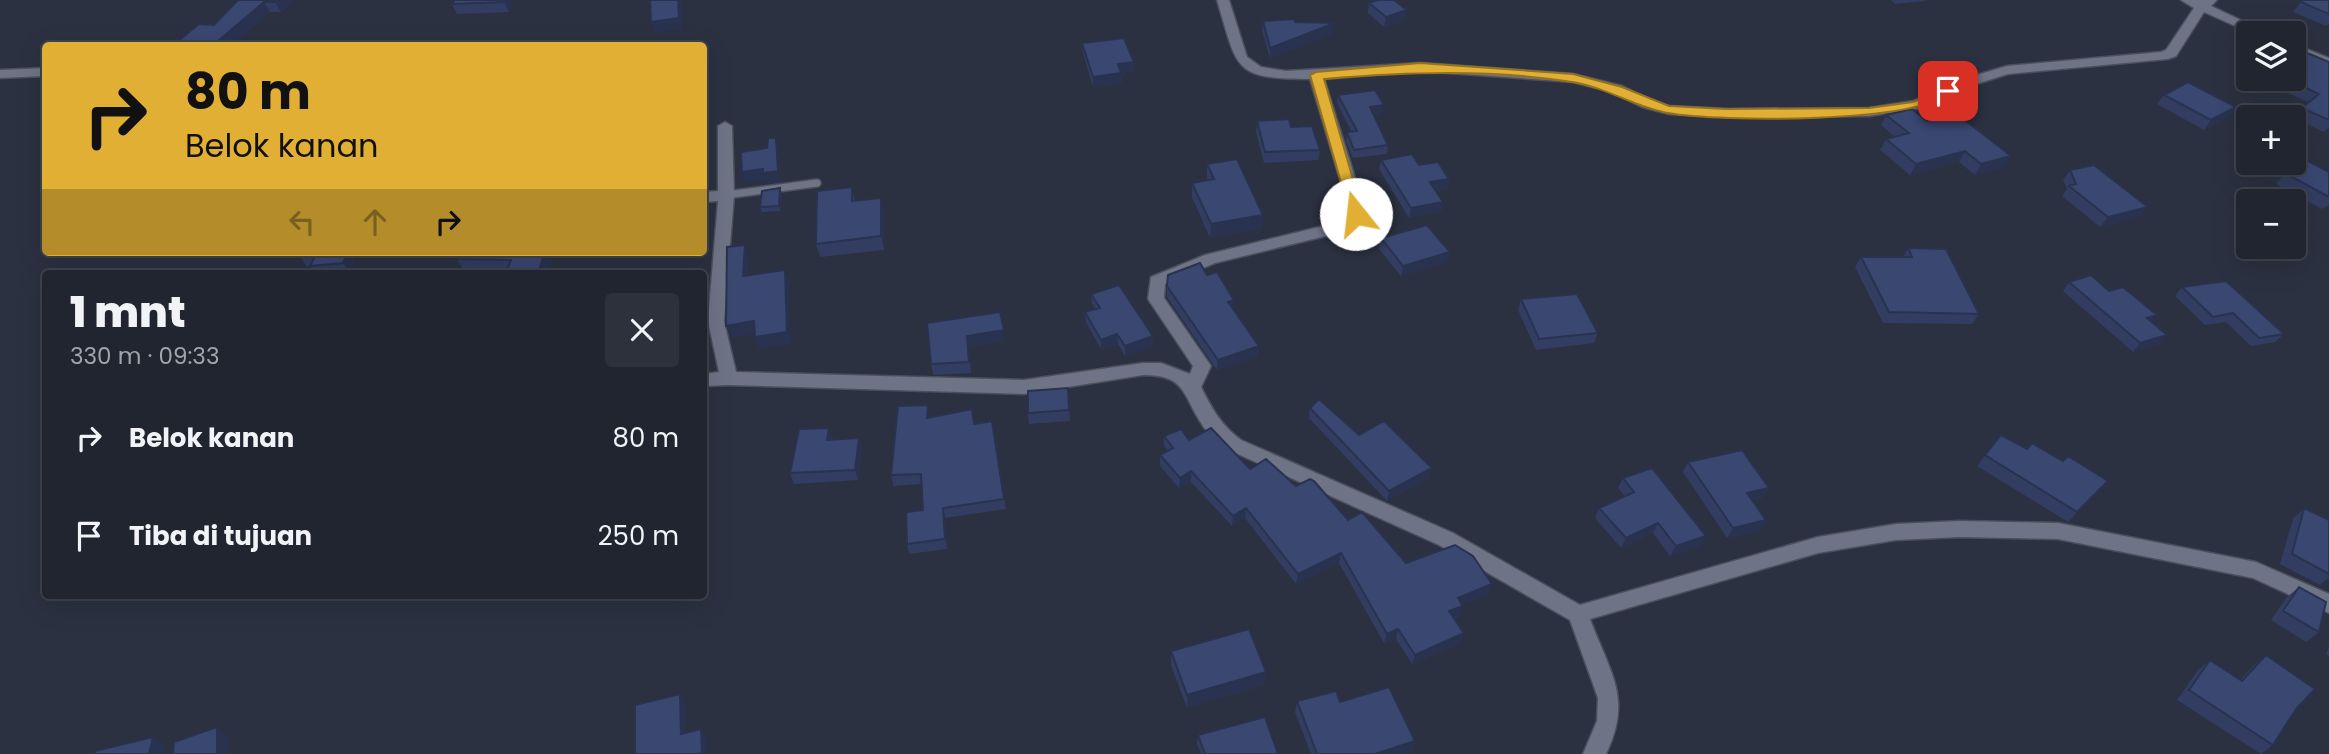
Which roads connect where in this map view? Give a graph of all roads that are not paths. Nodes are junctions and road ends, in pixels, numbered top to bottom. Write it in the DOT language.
graph roads {
  1 [pos="1223,0"];
  2 [pos="2187,0"];
  3 [pos="2206,4"];
  4 [pos="2238,21"];
  5 [pos="2306,53"];
  6 [pos="2329,63"];
  7 [pos="42,72"];
  8 [pos="0,74"];
  9 [pos="1316,75"];
  10 [pos="725,125"];
  11 [pos="817,183"];
  12 [pos="726,195"];
  13 [pos="707,197"];
  14 [pos="729,378"];
  15 [pos="707,380"];
  16 [pos="1192,387"];
  17 [pos="2329,604"];
  18 [pos="1578,614"];
  19 [pos="1594,754"];
  1 -- 9 [label="street"];
  2 -- 3 [label="street"];
  3 -- 4 [label="street"];
  3 -- 9 [label="street"];
  5 -- 6 [label="street"];
  7 -- 8 [label="street"];
  9 -- 16 [label="street"];
  10 -- 12 [label="street"];
  11 -- 12 [label="lane"];
  12 -- 13 [label="street"];
  12 -- 14 [label="street"];
  14 -- 15 [label="street"];
  14 -- 16 [label="street"];
  16 -- 18 [label="street"];
  17 -- 18 [label="street"];
  18 -- 19 [label="street"];
}
